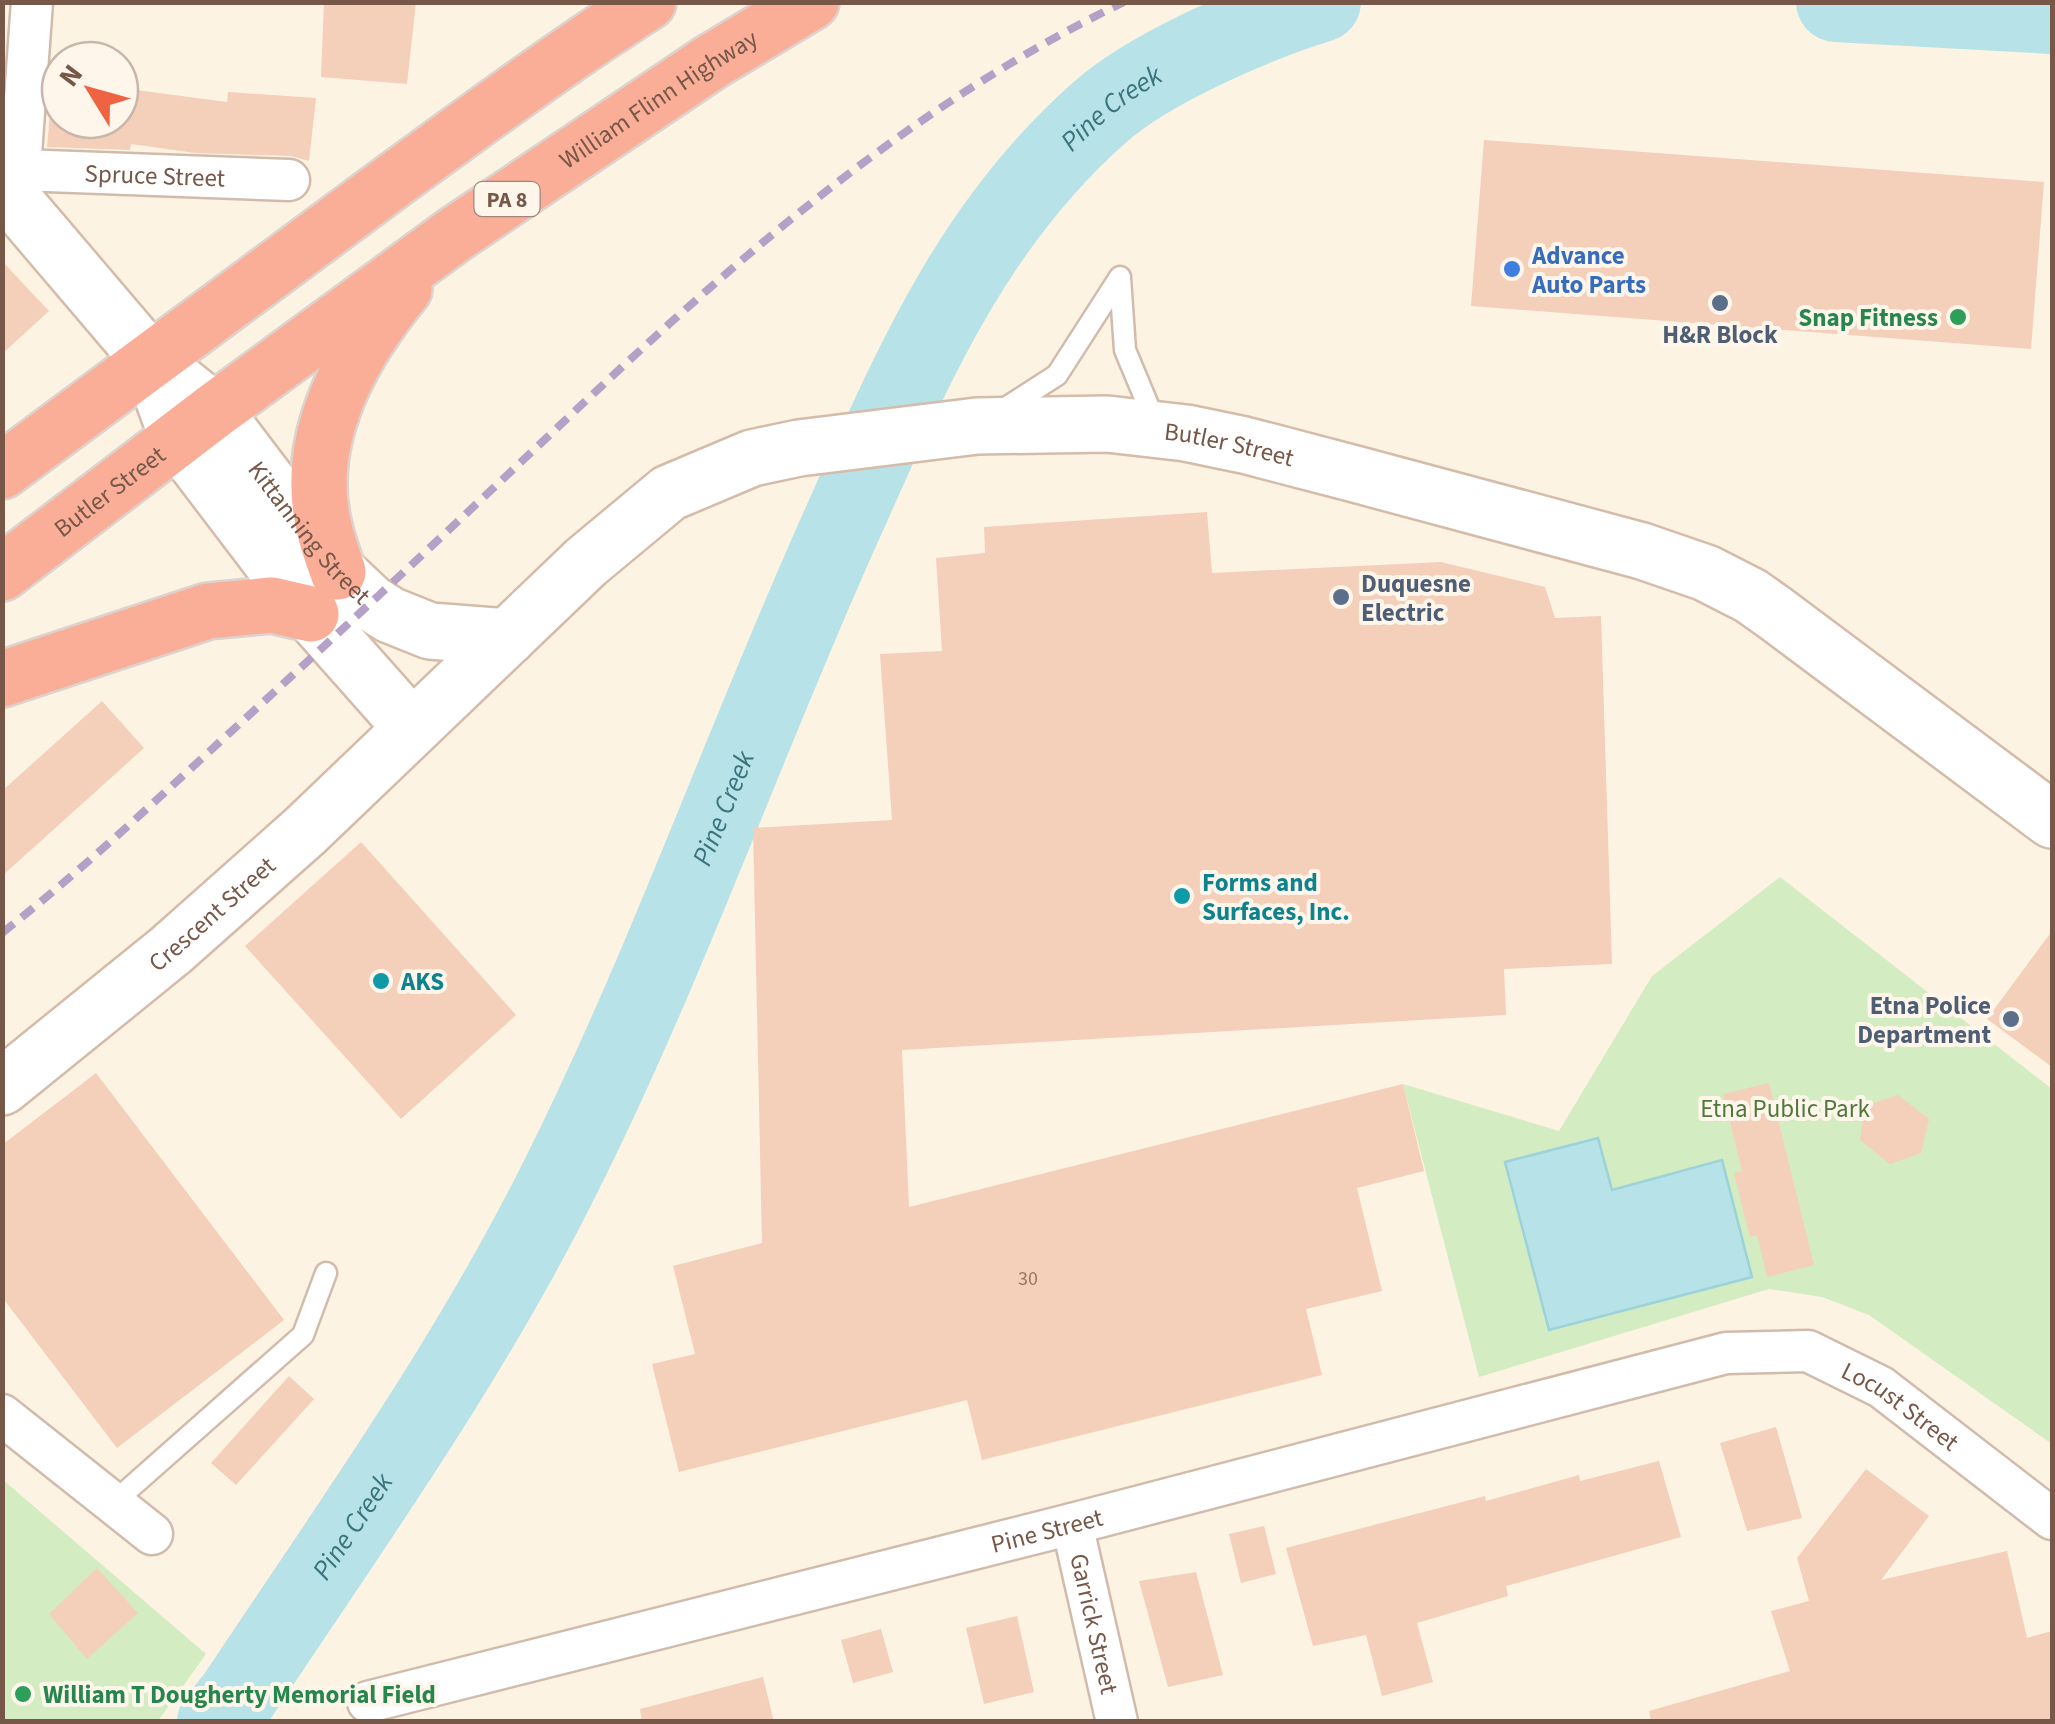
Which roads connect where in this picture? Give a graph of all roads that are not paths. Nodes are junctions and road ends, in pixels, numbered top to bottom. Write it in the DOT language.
graph roads {
  1 [pos="32,2"];
  2 [pos="648,2"];
  3 [pos="811,2"];
  4 [pos="289,180"];
  5 [pos="13,191"];
  6 [pos="454,235"];
  7 [pos="150,359"];
  8 [pos="196,425"];
  9 [pos="974,427"];
  10 [pos="1158,429"];
  11 [pos="2,471"];
  12 [pos="2,572"];
  13 [pos="324,593"];
  14 [pos="508,637"];
  15 [pos="2,679"];
  16 [pos="412,728"];
  17 [pos="2052,820"];
  18 [pos="2,1086"];
  19 [pos="326,1273"];
  20 [pos="1726,1352"];
  21 [pos="2,1415"];
  22 [pos="113,1503"];
  23 [pos="2052,1519"];
  24 [pos="1072,1524"];
  25 [pos="152,1534"];
  26 [pos="368,1702"];
  27 [pos="1117,1722"];
  1 -- 5 [label="street"];
  2 -- 7 [label="highway"];
  3 -- 6 [label="highway, William Flinn Highway / PA 8"];
  4 -- 5 [label="street, Spruce Street"];
  5 -- 7 [label="street, Kittanning Street"];
  6 -- 8 [label="highway, William Flinn Highway / PA 8"];
  6 -- 13 [label="highway"];
  7 -- 8 [label="street, Kittanning Street"];
  7 -- 11 [label="highway"];
  8 -- 12 [label="highway, Butler Street / PA 8"];
  8 -- 13 [label="street, Kittanning Street"];
  9 -- 10 [label="street, Butler Street"];
  9 -- 10 [label="lane"];
  9 -- 14 [label="street, Butler Street"];
  10 -- 17 [label="street, Butler Street"];
  13 -- 14 [label="street, Kittanning Street"];
  13 -- 15 [label="highway"];
  13 -- 16 [label="street, Kittanning Street"];
  14 -- 16 [label="street, Butler Street"];
  16 -- 18 [label="street, Crescent Street"];
  19 -- 22 [label="lane"];
  20 -- 23 [label="street, Locust Street"];
  20 -- 24 [label="street, Pine Street"];
  21 -- 22 [label="street"];
  22 -- 25 [label="street"];
  24 -- 26 [label="street, Pine Street"];
  24 -- 27 [label="street, Garrick Street"];
}
